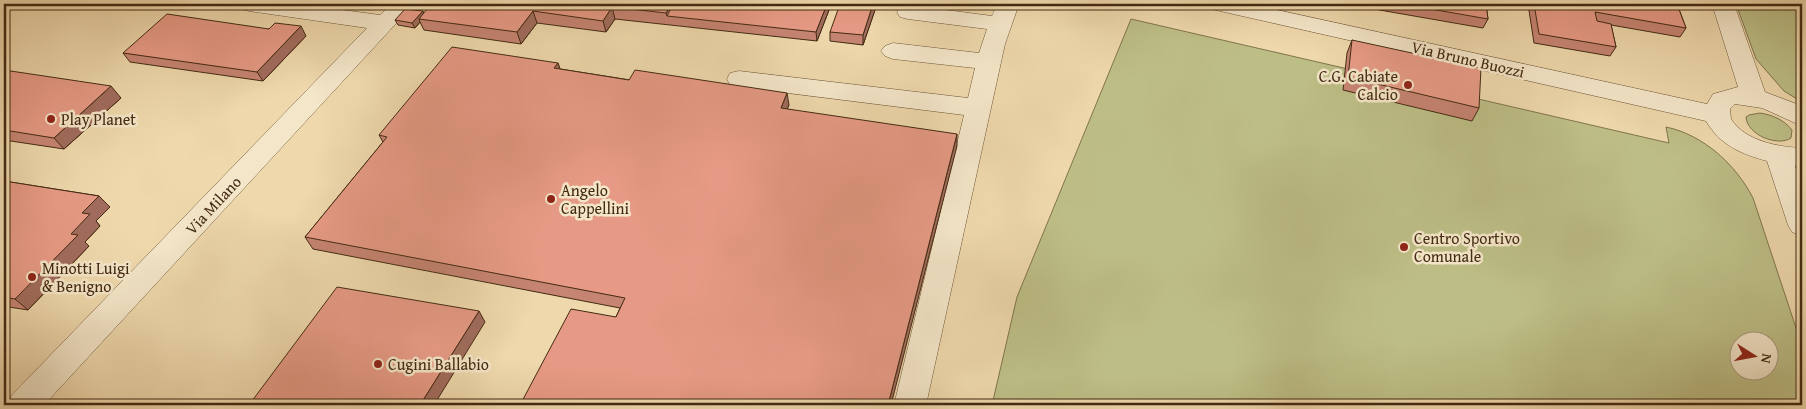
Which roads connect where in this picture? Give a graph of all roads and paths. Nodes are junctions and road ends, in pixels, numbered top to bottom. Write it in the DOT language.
graph roads {
  1 [pos="249,4"];
  2 [pos="1220,4"];
  3 [pos="1723,4"];
  4 [pos="908,12"];
  5 [pos="394,13"];
  6 [pos="1004,14"];
  7 [pos="892,51"];
  8 [pos="989,62"];
  9 [pos="739,79"];
  10 [pos="1754,97"];
  11 [pos="978,108"];
  12 [pos="1717,115"];
  13 [pos="1802,117"];
  14 [pos="1791,157"];
  15 [pos="1802,225"];
  16 [pos="23,405"];
  17 [pos="910,405"];
  1 -- 5 [label="street"];
  2 -- 12 [label="street, Via Bruno Buozzi"];
  3 -- 10 [label="street"];
  4 -- 6 [label="street"];
  5 -- 16 [label="street, Via Milano"];
  6 -- 8 [label="street"];
  7 -- 8 [label="street"];
  8 -- 11 [label="street"];
  9 -- 11 [label="street"];
  10 -- 12 [label="street"];
  10 -- 13 [label="street"];
  11 -- 17 [label="street"];
  12 -- 14 [label="street"];
  14 -- 15 [label="street"];
}
